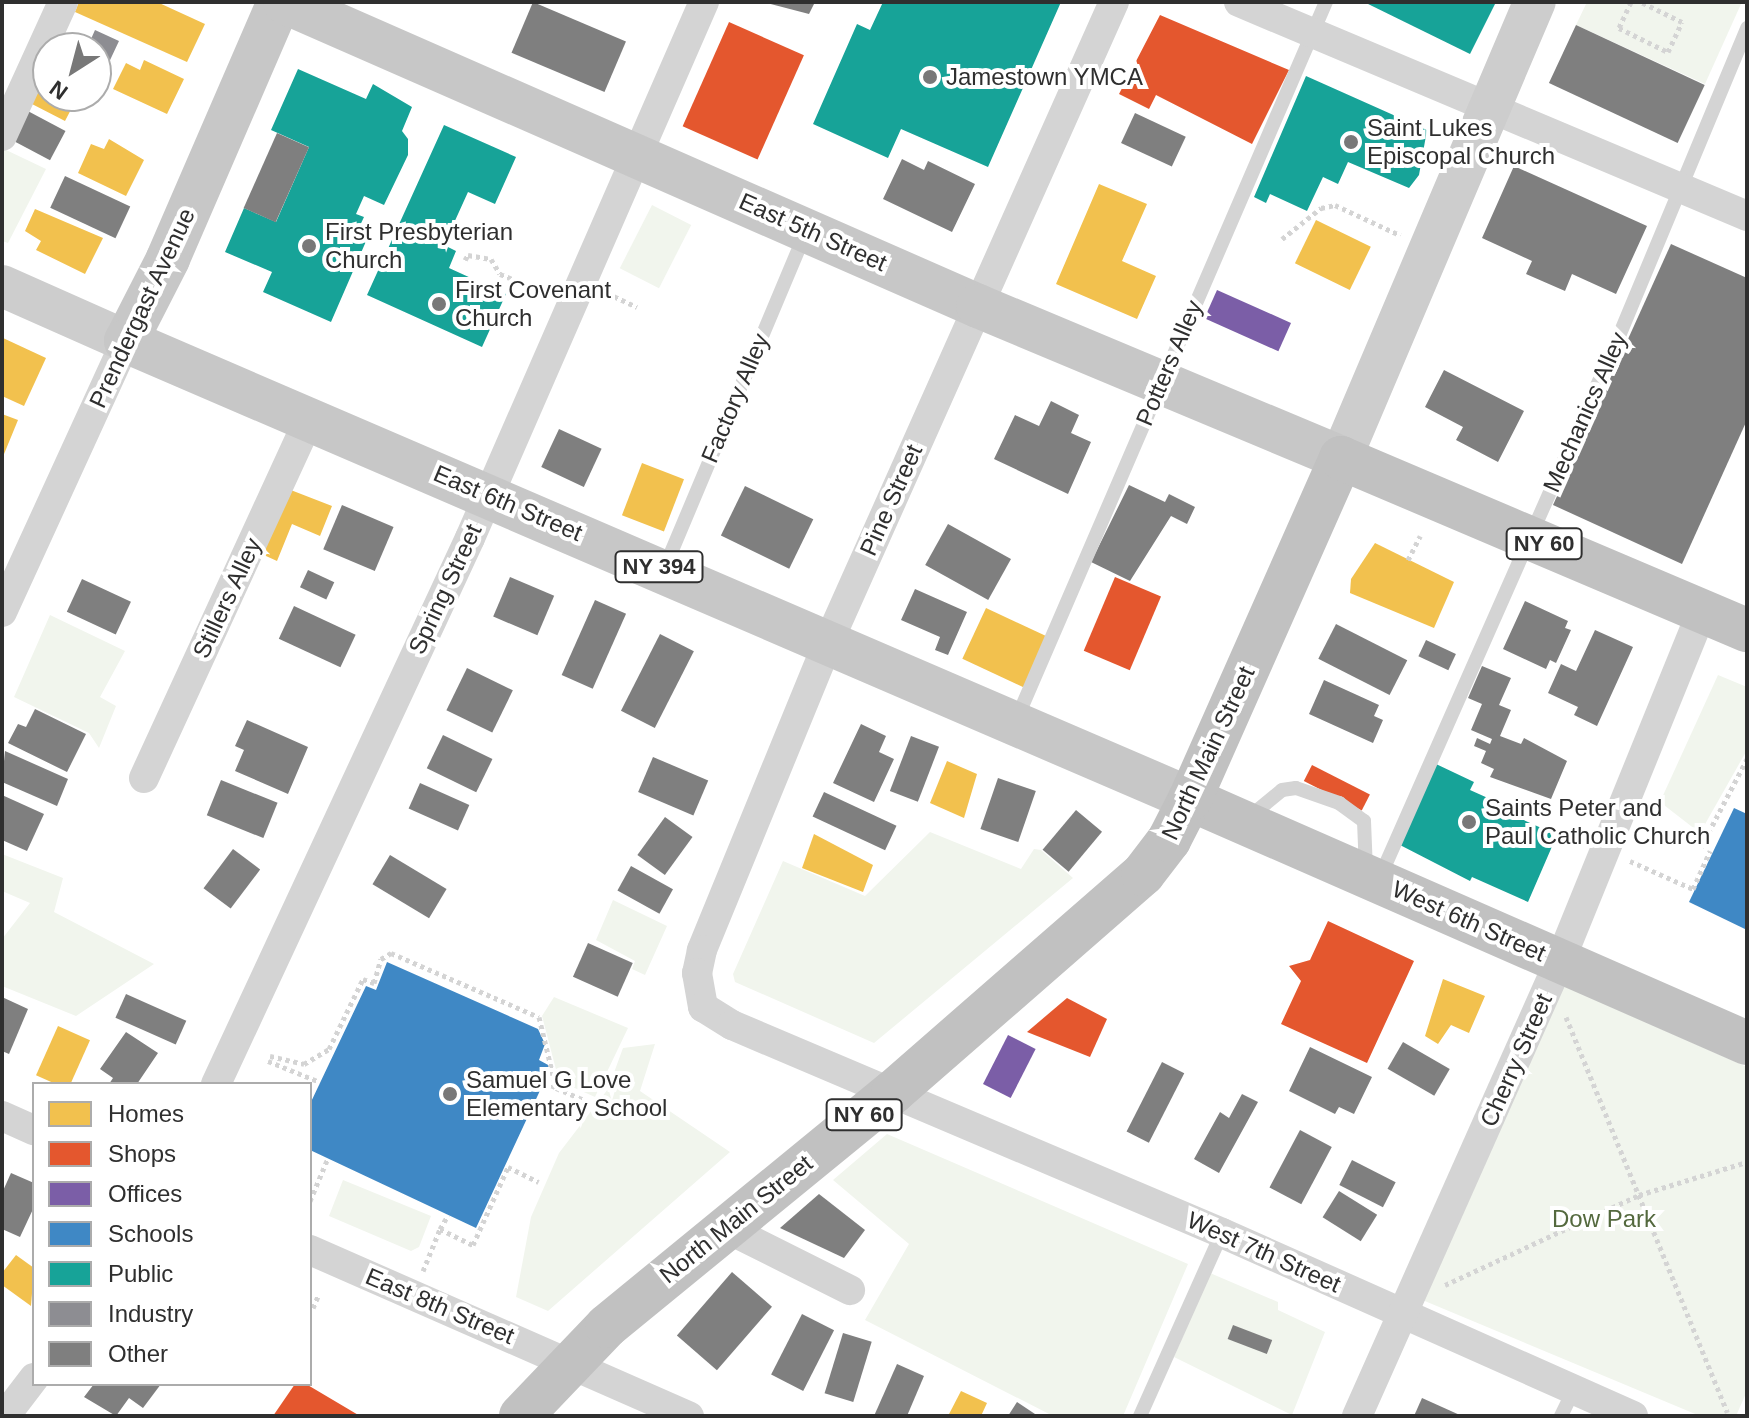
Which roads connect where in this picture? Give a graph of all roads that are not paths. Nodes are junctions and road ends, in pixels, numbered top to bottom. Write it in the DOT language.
graph roads {
  1 [pos="63,2"];
  2 [pos="282,2"];
  3 [pos="704,2"];
  4 [pos="1114,2"];
  5 [pos="1239,2"];
  6 [pos="1326,2"];
  7 [pos="1535,2"];
  8 [pos="1747,28"];
  9 [pos="1312,33"];
  10 [pos="1485,110"];
  11 [pos="2,136"];
  12 [pos="638,155"];
  13 [pos="1679,188"];
  14 [pos="1747,216"];
  15 [pos="807,228"];
  16 [pos="2,286"];
  17 [pos="978,306"];
  18 [pos="126,341"];
  19 [pos="1161,381"];
  20 [pos="309,419"];
  21 [pos="1341,458"];
  22 [pos="489,495"];
  23 [pos="1530,538"];
  24 [pos="664,569"];
  25 [pos="1702,611"];
  26 [pos="2,612"];
  27 [pos="1747,630"];
  28 [pos="827,645"];
  29 [pos="1013,725"];
  30 [pos="144,778"];
  31 [pos="1190,799"];
  32 [pos="1243,822"];
  33 [pos="1372,879"];
  34 [pos="1106,907"];
  35 [pos="1560,961"];
  36 [pos="703,1007"];
  37 [pos="1747,1043"];
  38 [pos="217,1082"];
  39 [pos="893,1092"];
  40 [pos="2,1116"];
  41 [pos="32,1129"];
  42 [pos="724,1227"];
  43 [pos="1222,1233"];
  44 [pos="312,1251"];
  45 [pos="850,1290"];
  46 [pos="1402,1313"];
  47 [pos="569,1364"];
  48 [pos="32,1381"];
  49 [pos="1568,1403"];
  50 [pos="5,1416"];
  51 [pos="521,1416"];
  52 [pos="689,1416"];
  53 [pos="1140,1416"];
  54 [pos="1357,1416"];
  55 [pos="1633,1416"];
  1 -- 11 [label="street"];
  2 -- 12 [label="main road, East 5th Street"];
  2 -- 18 [label="main road, Prendergast Avenue"];
  3 -- 12 [label="street, Spring Street"];
  4 -- 17 [label="street, Pine Street"];
  5 -- 9 [label="street"];
  6 -- 9 [label="lane, Potters Alley"];
  7 -- 10 [label="street, North Main Street"];
  8 -- 13 [label="lane, Mechanics Alley"];
  9 -- 10 [label="street"];
  9 -- 19 [label="lane, Potters Alley"];
  10 -- 13 [label="street"];
  10 -- 21 [label="street, North Main Street"];
  12 -- 15 [label="main road, East 5th Street"];
  12 -- 22 [label="street, Spring Street"];
  13 -- 14 [label="street"];
  13 -- 23 [label="lane, Mechanics Alley"];
  15 -- 17 [label="main road, East 5th Street"];
  15 -- 24 [label="lane, Factory Alley"];
  16 -- 18 [label="street, East 6th Street"];
  17 -- 19 [label="main road, East 5th Street"];
  17 -- 28 [label="street, Pine Street"];
  18 -- 20 [label="main road, East 6th Street / NY 394"];
  18 -- 26 [label="street, Prendergast Avenue"];
  19 -- 21 [label="main road, East 5th Street"];
  19 -- 29 [label="lane, Potters Alley"];
  20 -- 22 [label="main road, East 6th Street / NY 394"];
  20 -- 30 [label="street, Stillers Alley"];
  21 -- 23 [label="highway, NY 60"];
  21 -- 31 [label="highway, North Main Street / NY 60"];
  22 -- 24 [label="main road, East 6th Street / NY 394"];
  22 -- 38 [label="street, Spring Street"];
  23 -- 25 [label="highway, NY 60"];
  23 -- 33 [label="lane, Mechanics Alley"];
  24 -- 28 [label="main road, East 6th Street / NY 394"];
  25 -- 27 [label="highway, NY 60"];
  25 -- 35 [label="street, Cherry Street"];
  28 -- 29 [label="main road, East 6th Street / NY 394"];
  28 -- 36 [label="street, Pine Street"];
  29 -- 31 [label="main road, East 6th Street / NY 394"];
  31 -- 32 [label="highway, West 6th Street"];
  31 -- 34 [label="highway, North Main Street / NY 60"];
  32 -- 33 [label="highway, West 6th Street"];
  32 -- 34 [label="highway, NY 60"];
  33 -- 35 [label="highway, West 6th Street"];
  34 -- 39 [label="highway, North Main Street / NY 60"];
  35 -- 37 [label="highway, West 6th Street"];
  35 -- 46 [label="street, Cherry Street"];
  36 -- 39 [label="street, West 7th Street"];
  39 -- 42 [label="highway, North Main Street / NY 60"];
  39 -- 43 [label="street, West 7th Street"];
  40 -- 41 [label="street"];
  42 -- 45 [label="street"];
  42 -- 47 [label="highway, North Main Street / NY 60"];
  43 -- 46 [label="street, West 7th Street"];
  43 -- 53 [label="lane"];
  44 -- 47 [label="street, East 8th Street"];
  46 -- 49 [label="street, West 7th Street"];
  46 -- 54 [label="street, Cherry Street"];
  47 -- 51 [label="highway, North Main Street / NY 60"];
  47 -- 52 [label="street, East 8th Street"];
  48 -- 50 [label="street"];
  49 -- 55 [label="street, West 7th Street"];
}
